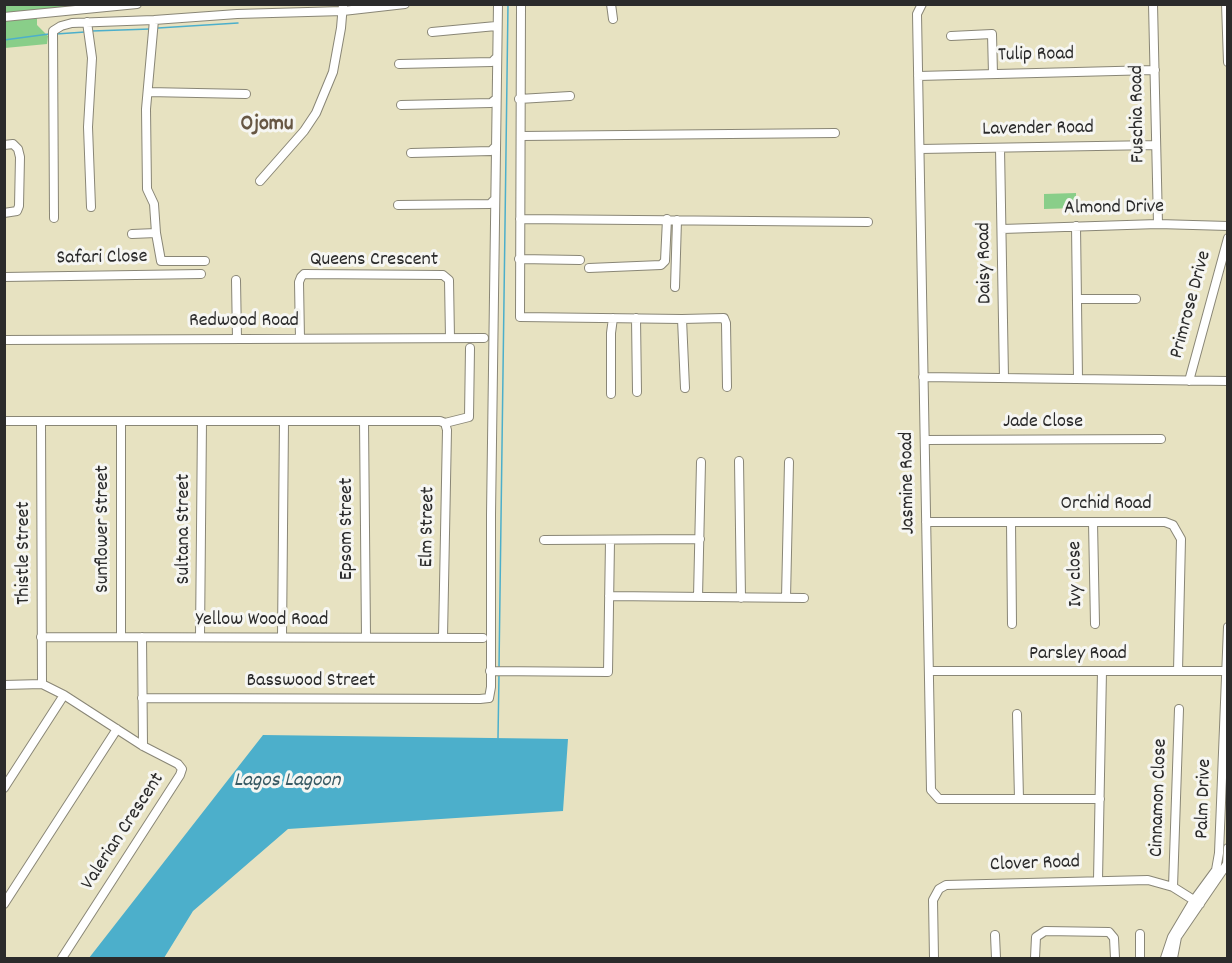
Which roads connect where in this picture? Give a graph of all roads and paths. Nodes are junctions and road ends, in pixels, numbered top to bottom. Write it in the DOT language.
graph roads {
  1 [pos="137,4"];
  2 [pos="405,4"];
  3 [pos="498,4"];
  4 [pos="521,4"];
  5 [pos="611,4"];
  6 [pos="922,4"];
  7 [pos="1153,4"];
  8 [pos="1226,4"];
  9 [pos="343,8"];
  10 [pos="4,17"];
  11 [pos="613,19"];
  12 [pos="154,20"];
  13 [pos="496,26"];
  14 [pos="89,29"];
  15 [pos="432,32"];
  16 [pos="951,36"];
  17 [pos="496,58"];
  18 [pos="1227,62"];
  19 [pos="399,64"];
  20 [pos="1155,70"];
  21 [pos="993,74"];
  22 [pos="918,76"];
  23 [pos="148,92"];
  24 [pos="246,94"];
  25 [pos="570,96"];
  26 [pos="496,99"];
  27 [pos="519,99"];
  28 [pos="401,105"];
  29 [pos="835,133"];
  30 [pos="521,136"];
  31 [pos="4,145"];
  32 [pos="1156,145"];
  33 [pos="495,147"];
  34 [pos="1000,148"];
  35 [pos="920,149"];
  36 [pos="411,153"];
  37 [pos="261,181"];
  38 [pos="495,200"];
  39 [pos="398,205"];
  40 [pos="91,207"];
  41 [pos="4,213"];
  42 [pos="54,218"];
  43 [pos="520,219"];
  44 [pos="667,219"];
  45 [pos="677,220"];
  46 [pos="868,222"];
  47 [pos="1158,224"];
  48 [pos="1076,226"];
  49 [pos="1227,226"];
  50 [pos="1002,229"];
  51 [pos="156,232"];
  52 [pos="132,234"];
  53 [pos="1227,238"];
  54 [pos="519,260"];
  55 [pos="580,260"];
  56 [pos="205,261"];
  57 [pos="589,268"];
  58 [pos="201,274"];
  59 [pos="4,277"];
  60 [pos="236,280"];
  61 [pos="675,287"];
  62 [pos="1077,299"];
  63 [pos="1136,300"];
  64 [pos="613,318"];
  65 [pos="636,318"];
  66 [pos="682,319"];
  67 [pos="450,338"];
  68 [pos="484,338"];
  69 [pos="237,339"];
  70 [pos="300,339"];
  71 [pos="4,340"];
  72 [pos="470,348"];
  73 [pos="923,377"];
  74 [pos="1004,378"];
  75 [pos="1078,379"];
  76 [pos="1189,381"];
  77 [pos="1227,381"];
  78 [pos="727,387"];
  79 [pos="685,388"];
  80 [pos="637,392"];
  81 [pos="611,394"];
  82 [pos="4,421"];
  83 [pos="121,421"];
  84 [pos="202,421"];
  85 [pos="284,421"];
  86 [pos="364,421"];
  87 [pos="41,422"];
  88 [pos="442,422"];
  89 [pos="1161,439"];
  90 [pos="925,440"];
  91 [pos="739,460"];
  92 [pos="701,462"];
  93 [pos="789,462"];
  94 [pos="926,522"];
  95 [pos="1011,522"];
  96 [pos="1093,522"];
  97 [pos="700,538"];
  98 [pos="543,540"];
  99 [pos="610,541"];
  100 [pos="609,596"];
  101 [pos="698,597"];
  102 [pos="741,597"];
  103 [pos="786,598"];
  104 [pos="804,598"];
  105 [pos="1012,624"];
  106 [pos="1095,624"];
  107 [pos="1227,627"];
  108 [pos="42,637"];
  109 [pos="121,637"];
  110 [pos="142,637"];
  111 [pos="200,637"];
  112 [pos="282,637"];
  113 [pos="366,637"];
  114 [pos="443,637"];
  115 [pos="483,638"];
  116 [pos="492,671"];
  117 [pos="929,671"];
  118 [pos="1102,671"];
  119 [pos="1178,671"];
  120 [pos="1226,671"];
  121 [pos="42,684"];
  122 [pos="4,685"];
  123 [pos="64,695"];
  124 [pos="142,698"];
  125 [pos="1179,710"];
  126 [pos="1017,714"];
  127 [pos="117,729"];
  128 [pos="143,746"];
  129 [pos="1225,755"];
  130 [pos="4,788"];
  131 [pos="1019,799"];
  132 [pos="1100,799"];
  133 [pos="1227,848"];
  134 [pos="1098,880"];
  135 [pos="1173,887"];
  136 [pos="1197,902"];
  137 [pos="4,904"];
  138 [pos="1140,934"];
  139 [pos="995,935"];
  140 [pos="62,958"];
  141 [pos="934,958"];
  142 [pos="996,958"];
  143 [pos="1035,958"];
  144 [pos="1115,958"];
  145 [pos="1140,958"];
  146 [pos="1165,958"];
  147 [pos="1173,958"];
  1 -- 10 [label="street"];
  2 -- 9 [label="street"];
  3 -- 13 [label="street"];
  4 -- 27 [label="street"];
  5 -- 11 [label="street"];
  6 -- 22 [label="street, Jasmine Road"];
  7 -- 20 [label="street, Fuschia Road"];
  8 -- 18 [label="street"];
  9 -- 12 [label="street"];
  9 -- 37 [label="street"];
  12 -- 14 [label="street"];
  12 -- 23 [label="street"];
  13 -- 15 [label="street"];
  13 -- 17 [label="street"];
  14 -- 40 [label="street"];
  14 -- 42 [label="street"];
  16 -- 21 [label="street"];
  17 -- 19 [label="street"];
  17 -- 26 [label="street"];
  20 -- 21 [label="street, Tulip Road"];
  20 -- 32 [label="street, Fuschia Road"];
  21 -- 22 [label="street, Tulip Road"];
  22 -- 35 [label="street, Jasmine Road"];
  23 -- 24 [label="street"];
  23 -- 51 [label="street"];
  25 -- 27 [label="street"];
  26 -- 28 [label="street"];
  26 -- 33 [label="street"];
  27 -- 30 [label="street"];
  29 -- 30 [label="street"];
  30 -- 43 [label="street"];
  31 -- 41 [label="street"];
  32 -- 34 [label="street, Lavender Road"];
  32 -- 47 [label="street, Fuschia Road"];
  33 -- 36 [label="street"];
  33 -- 38 [label="street"];
  34 -- 35 [label="street, Lavender Road"];
  34 -- 50 [label="street, Daisy Road"];
  35 -- 73 [label="street, Jasmine Road"];
  38 -- 39 [label="street"];
  38 -- 116 [label="street"];
  43 -- 44 [label="street"];
  43 -- 54 [label="street"];
  44 -- 45 [label="street"];
  44 -- 57 [label="street"];
  45 -- 46 [label="street"];
  45 -- 61 [label="street"];
  47 -- 48 [label="street, Almond Drive"];
  47 -- 49 [label="street, Almond Drive"];
  48 -- 50 [label="street, Almond Drive"];
  48 -- 62 [label="street"];
  50 -- 74 [label="street, Daisy Road"];
  51 -- 52 [label="street"];
  51 -- 56 [label="street"];
  53 -- 76 [label="street, Primrose Drive"];
  54 -- 55 [label="street"];
  54 -- 64 [label="street"];
  58 -- 59 [label="street, Safari Close"];
  60 -- 69 [label="street"];
  62 -- 63 [label="street"];
  62 -- 75 [label="street"];
  64 -- 65 [label="street"];
  64 -- 81 [label="street"];
  65 -- 66 [label="street"];
  65 -- 80 [label="street"];
  66 -- 78 [label="street"];
  66 -- 79 [label="street"];
  67 -- 68 [label="street, Redwood Road"];
  67 -- 70 [label="street, Redwood Road"];
  67 -- 70 [label="street, Queens Crescent"];
  69 -- 70 [label="street, Redwood Road"];
  69 -- 71 [label="street, Redwood Road"];
  72 -- 88 [label="street"];
  73 -- 74 [label="street"];
  73 -- 90 [label="street, Jasmine Road"];
  74 -- 75 [label="street"];
  75 -- 76 [label="street"];
  76 -- 77 [label="street"];
  82 -- 87 [label="street"];
  83 -- 84 [label="street"];
  83 -- 87 [label="street"];
  83 -- 109 [label="street, Sunflower Street"];
  84 -- 85 [label="street"];
  84 -- 111 [label="street, Sultana Street"];
  85 -- 86 [label="street"];
  85 -- 112 [label="street"];
  86 -- 88 [label="street"];
  86 -- 113 [label="street, Epsom Street"];
  87 -- 108 [label="street, Thistle Street"];
  88 -- 114 [label="street, Elm Street"];
  89 -- 90 [label="street, Jade Close"];
  90 -- 94 [label="street, Jasmine Road"];
  91 -- 102 [label="street"];
  92 -- 97 [label="street"];
  93 -- 103 [label="street"];
  94 -- 95 [label="street, Orchid Road"];
  94 -- 117 [label="street, Jasmine Road"];
  95 -- 96 [label="street, Orchid Road"];
  95 -- 105 [label="street"];
  96 -- 106 [label="street, Ivy close"];
  96 -- 119 [label="street, Orchid Road"];
  97 -- 99 [label="street"];
  97 -- 101 [label="street"];
  98 -- 99 [label="street"];
  99 -- 100 [label="street"];
  100 -- 101 [label="street"];
  100 -- 116 [label="street"];
  101 -- 102 [label="street"];
  102 -- 103 [label="street"];
  103 -- 104 [label="street"];
  107 -- 120 [label="street, Palm Drive"];
  108 -- 109 [label="street, Yellow Wood Road"];
  108 -- 121 [label="street, Thistle Street"];
  109 -- 110 [label="street, Yellow Wood Road"];
  110 -- 111 [label="street, Yellow Wood Road"];
  110 -- 124 [label="street"];
  111 -- 112 [label="street, Yellow Wood Road"];
  112 -- 113 [label="street, Yellow Wood Road"];
  113 -- 114 [label="street, Yellow Wood Road"];
  114 -- 115 [label="street, Yellow Wood Road"];
  116 -- 124 [label="street, Basswood Street"];
  117 -- 118 [label="street, Parsley Road"];
  117 -- 131 [label="street, Jasmine Road"];
  118 -- 119 [label="street, Parsley Road"];
  118 -- 132 [label="street"];
  119 -- 120 [label="street, Parsley Road"];
  120 -- 129 [label="street, Palm Drive"];
  121 -- 122 [label="street"];
  121 -- 123 [label="street, Valerian Crescent"];
  123 -- 127 [label="street, Valerian Crescent"];
  123 -- 130 [label="street"];
  124 -- 128 [label="street"];
  125 -- 135 [label="street, Cinnamon Close"];
  126 -- 131 [label="street"];
  127 -- 128 [label="street, Valerian Crescent"];
  127 -- 137 [label="street"];
  128 -- 140 [label="street, Valerian Crescent"];
  129 -- 136 [label="street, Palm Drive"];
  131 -- 132 [label="street, Jasmine Road"];
  132 -- 134 [label="street"];
  133 -- 136 [label="street, Palm Drive"];
  134 -- 135 [label="street, Clover Road"];
  134 -- 141 [label="street, Clover Road"];
  135 -- 136 [label="street, Clover Road"];
  136 -- 146 [label="street, Palm Drive"];
  136 -- 147 [label="street, Palm Drive"];
  138 -- 145 [label="street"];
  139 -- 142 [label="street"];
  143 -- 144 [label="street"];
}
